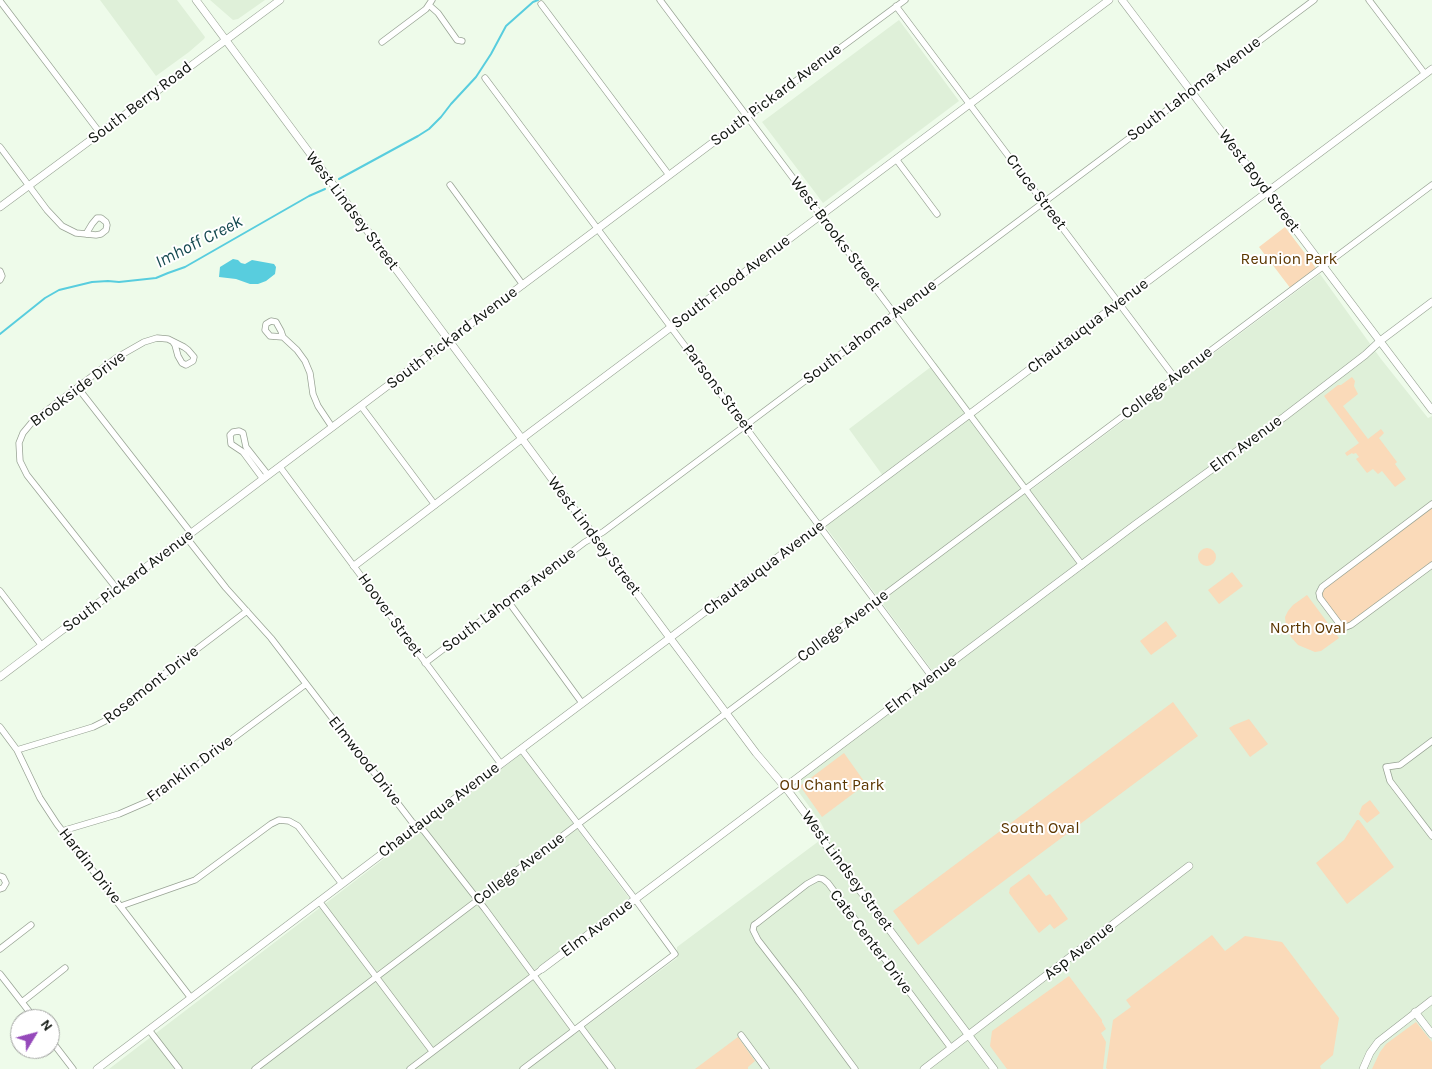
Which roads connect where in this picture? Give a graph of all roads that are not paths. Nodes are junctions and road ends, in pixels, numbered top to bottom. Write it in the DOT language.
graph roads {
  1 [pos="196,0"];
  2 [pos="280,0"];
  3 [pos="660,0"];
  4 [pos="905,0"];
  5 [pos="1108,0"];
  6 [pos="1122,0"];
  7 [pos="1314,0"];
  8 [pos="1369,0"];
  9 [pos="0,1"];
  10 [pos="431,2"];
  11 [pos="541,4"];
  12 [pos="896,6"];
  13 [pos="226,40"];
  14 [pos="382,42"];
  15 [pos="462,42"];
  16 [pos="1432,69"];
  17 [pos="1425,74"];
  18 [pos="485,78"];
  19 [pos="1192,91"];
  20 [pos="970,104"];
  21 [pos="747,117"];
  22 [pos="100,134"];
  23 [pos="0,147"];
  24 [pos="896,159"];
  25 [pos="669,175"];
  26 [pos="450,185"];
  27 [pos="1432,185"];
  28 [pos="30,186"];
  29 [pos="1267,192"];
  30 [pos="1044,203"];
  31 [pos="0,207"];
  32 [pos="937,214"];
  33 [pos="820,215"];
  34 [pos="598,228"];
  35 [pos="86,234"];
  36 [pos="1323,266"];
  37 [pos="0,271"];
  38 [pos="0,280"];
  39 [pos="523,285"];
  40 [pos="1432,302"];
  41 [pos="1118,303"];
  42 [pos="894,314"];
  43 [pos="671,327"];
  44 [pos="283,337"];
  45 [pos="448,340"];
  46 [pos="1380,341"];
  47 [pos="173,342"];
  48 [pos="1175,378"];
  49 [pos="78,388"];
  50 [pos="360,406"];
  51 [pos="1432,410"];
  52 [pos="969,414"];
  53 [pos="745,425"];
  54 [pos="332,427"];
  55 [pos="522,440"];
  56 [pos="280,467"];
  57 [pos="265,477"];
  58 [pos="1025,490"];
  59 [pos="1432,504"];
  60 [pos="435,505"];
  61 [pos="820,526"];
  62 [pos="189,535"];
  63 [pos="595,536"];
  64 [pos="1082,565"];
  65 [pos="1432,565"];
  66 [pos="354,566"];
  67 [pos="117,589"];
  68 [pos="0,592"];
  69 [pos="876,601"];
  70 [pos="508,602"];
  71 [pos="247,611"];
  72 [pos="670,638"];
  73 [pos="42,646"];
  74 [pos="426,663"];
  75 [pos="932,676"];
  76 [pos="0,677"];
  77 [pos="306,684"];
  78 [pos="582,703"];
  79 [pos="726,713"];
  80 [pos="0,726"];
  81 [pos="1432,741"];
  82 [pos="520,749"];
  83 [pos="17,750"];
  84 [pos="501,764"];
  85 [pos="785,786"];
  86 [pos="578,824"];
  87 [pos="418,826"];
  88 [pos="62,831"];
  89 [pos="1432,836"];
  90 [pos="1189,866"];
  91 [pos="0,876"];
  92 [pos="342,884"];
  93 [pos="0,889"];
  94 [pos="635,899"];
  95 [pos="319,901"];
  96 [pos="478,901"];
  97 [pos="121,906"];
  98 [pos="32,925"];
  99 [pos="0,949"];
  100 [pos="65,968"];
  101 [pos="542,968"];
  102 [pos="0,974"];
  103 [pos="533,975"];
  104 [pos="376,977"];
  105 [pos="191,998"];
  106 [pos="1432,1000"];
  107 [pos="22,1002"];
  108 [pos="27,1009"];
  109 [pos="1416,1012"];
  110 [pos="577,1028"];
  111 [pos="149,1030"];
  112 [pos="968,1034"];
  113 [pos="1432,1034"];
  114 [pos="741,1035"];
  115 [pos="951,1048"];
  116 [pos="432,1051"];
  117 [pos="60,1052"];
  118 [pos="73,1069"];
  119 [pos="97,1069"];
  120 [pos="179,1069"];
  121 [pos="255,1069"];
  122 [pos="410,1069"];
  123 [pos="523,1069"];
  124 [pos="612,1069"];
  125 [pos="766,1069"];
  126 [pos="855,1069"];
  127 [pos="924,1069"];
  128 [pos="994,1069"];
  129 [pos="1363,1069"];
  1 -- 13 [label="street, West Lindsey Street"];
  2 -- 13 [label="street, South Berry Road"];
  3 -- 21 [label="street, West Brooks Street"];
  4 -- 12 [label="street, South Pickard Avenue"];
  5 -- 20 [label="street, South Flood Avenue"];
  6 -- 19 [label="street, West Boyd Street"];
  7 -- 19 [label="street, South Lahoma Avenue"];
  8 -- 17 [label="street"];
  9 -- 22 [label="street"];
  10 -- 14 [label="street"];
  10 -- 15 [label="street"];
  11 -- 25 [label="street"];
  12 -- 20 [label="street, Cruce Street"];
  12 -- 21 [label="street, South Pickard Avenue"];
  13 -- 22 [label="street, South Berry Road"];
  13 -- 45 [label="street, West Lindsey Street"];
  16 -- 17 [label="street, Chautauqua Avenue"];
  17 -- 29 [label="street, Chautauqua Avenue"];
  18 -- 34 [label="street, Parsons Street"];
  19 -- 29 [label="street, West Boyd Street"];
  19 -- 30 [label="street, South Lahoma Avenue"];
  20 -- 24 [label="street, South Flood Avenue"];
  20 -- 30 [label="street, Cruce Street"];
  21 -- 25 [label="street, South Pickard Avenue"];
  21 -- 33 [label="street, West Brooks Street"];
  22 -- 28 [label="street, South Berry Road"];
  23 -- 28 [label="street"];
  24 -- 32 [label="street"];
  24 -- 33 [label="street, South Flood Avenue"];
  25 -- 34 [label="street, South Pickard Avenue"];
  26 -- 39 [label="street"];
  27 -- 36 [label="street, College Avenue"];
  28 -- 31 [label="street, South Berry Road"];
  28 -- 35 [label="street"];
  29 -- 36 [label="street, West Boyd Street"];
  29 -- 41 [label="street, Chautauqua Avenue"];
  30 -- 41 [label="street, Cruce Street"];
  30 -- 42 [label="street, South Lahoma Avenue"];
  33 -- 42 [label="street, West Brooks Street"];
  33 -- 43 [label="street, South Flood Avenue"];
  34 -- 39 [label="street, South Pickard Avenue"];
  34 -- 43 [label="street, Parsons Street"];
  36 -- 46 [label="street, West Boyd Street"];
  36 -- 48 [label="street, College Avenue"];
  37 -- 38 [label="street"];
  39 -- 45 [label="street, South Pickard Avenue"];
  40 -- 46 [label="street, Elm Avenue"];
  41 -- 48 [label="street, Cruce Street"];
  41 -- 52 [label="street, Chautauqua Avenue"];
  42 -- 52 [label="street, West Brooks Street"];
  42 -- 53 [label="street, South Lahoma Avenue"];
  43 -- 53 [label="street, Parsons Street"];
  43 -- 55 [label="street, South Flood Avenue"];
  44 -- 54 [label="street"];
  45 -- 50 [label="street, South Pickard Avenue"];
  45 -- 55 [label="street, West Lindsey Street"];
  46 -- 51 [label="street, West Boyd Street"];
  46 -- 64 [label="street, Elm Avenue"];
  47 -- 49 [label="street, Brookside Drive"];
  48 -- 58 [label="street, College Avenue"];
  49 -- 62 [label="street, Elmwood Drive"];
  49 -- 67 [label="street, Brookside Drive"];
  50 -- 54 [label="street, South Pickard Avenue"];
  50 -- 60 [label="street"];
  52 -- 58 [label="street, West Brooks Street"];
  52 -- 61 [label="street, Chautauqua Avenue"];
  53 -- 61 [label="street, Parsons Street"];
  53 -- 63 [label="street, South Lahoma Avenue"];
  54 -- 56 [label="street, South Pickard Avenue"];
  55 -- 60 [label="street, South Flood Avenue"];
  55 -- 63 [label="street, West Lindsey Street"];
  56 -- 57 [label="street, South Pickard Avenue"];
  56 -- 66 [label="street, Hoover Street"];
  57 -- 57 [label="street"];
  57 -- 62 [label="street, South Pickard Avenue"];
  58 -- 64 [label="street, West Brooks Street"];
  58 -- 69 [label="street, College Avenue"];
  59 -- 65 [label="street"];
  60 -- 66 [label="street, South Flood Avenue"];
  61 -- 69 [label="street, Parsons Street"];
  61 -- 72 [label="street, Chautauqua Avenue"];
  62 -- 67 [label="street, South Pickard Avenue"];
  62 -- 71 [label="street, Elmwood Drive"];
  63 -- 70 [label="street, South Lahoma Avenue"];
  63 -- 72 [label="street, West Lindsey Street"];
  64 -- 75 [label="street, Elm Avenue"];
  66 -- 74 [label="street, Hoover Street"];
  67 -- 73 [label="street, South Pickard Avenue"];
  68 -- 73 [label="street"];
  69 -- 75 [label="street, Parsons Street"];
  69 -- 79 [label="street, College Avenue"];
  70 -- 74 [label="street, South Lahoma Avenue"];
  70 -- 78 [label="street"];
  71 -- 77 [label="street, Elmwood Drive"];
  71 -- 83 [label="street, Rosemont Drive"];
  72 -- 78 [label="street, Chautauqua Avenue"];
  72 -- 79 [label="street, West Lindsey Street"];
  73 -- 76 [label="street, South Pickard Avenue"];
  74 -- 84 [label="street, Hoover Street"];
  75 -- 85 [label="street, Elm Avenue"];
  77 -- 87 [label="street, Elmwood Drive"];
  77 -- 88 [label="street, Franklin Drive"];
  78 -- 82 [label="street, Chautauqua Avenue"];
  79 -- 85 [label="street, West Lindsey Street"];
  79 -- 86 [label="street, College Avenue"];
  80 -- 83 [label="street, Hardin Drive"];
  81 -- 89 [label="street"];
  82 -- 84 [label="street, Chautauqua Avenue"];
  82 -- 86 [label="street"];
  83 -- 88 [label="street, Hardin Drive"];
  84 -- 87 [label="street, Chautauqua Avenue"];
  85 -- 94 [label="street, Elm Avenue"];
  85 -- 112 [label="street, West Lindsey Street"];
  86 -- 94 [label="street"];
  86 -- 96 [label="street, College Avenue"];
  87 -- 92 [label="street, Chautauqua Avenue"];
  87 -- 96 [label="street, Elmwood Drive"];
  88 -- 97 [label="street, Hardin Drive"];
  90 -- 112 [label="street, Asp Avenue"];
  91 -- 93 [label="street"];
  92 -- 95 [label="street, Chautauqua Avenue"];
  92 -- 97 [label="street"];
  94 -- 101 [label="street, Elm Avenue"];
  94 -- 110 [label="street"];
  95 -- 104 [label="street"];
  95 -- 105 [label="street, Chautauqua Avenue"];
  96 -- 103 [label="street, Elmwood Drive"];
  96 -- 104 [label="street, College Avenue"];
  97 -- 105 [label="street, Hardin Drive"];
  98 -- 99 [label="street"];
  100 -- 107 [label="street"];
  101 -- 103 [label="street, Elm Avenue"];
  102 -- 107 [label="street"];
  103 -- 110 [label="street, Elmwood Drive"];
  103 -- 116 [label="street, Elm Avenue"];
  104 -- 116 [label="street"];
  104 -- 121 [label="street, College Avenue"];
  105 -- 111 [label="street, Chautauqua Avenue"];
  106 -- 109 [label="street"];
  107 -- 108 [label="street"];
  109 -- 113 [label="street"];
  109 -- 129 [label="street"];
  110 -- 123 [label="street"];
  110 -- 124 [label="street, Elmwood Drive"];
  111 -- 119 [label="street, Chautauqua Avenue"];
  111 -- 120 [label="street"];
  112 -- 115 [label="street, Asp Avenue"];
  112 -- 128 [label="street, West Lindsey Street"];
  114 -- 125 [label="street"];
  115 -- 126 [label="street, Cate Center Drive"];
  115 -- 127 [label="street, Asp Avenue"];
  116 -- 122 [label="street, Elm Avenue"];
  117 -- 118 [label="street"];
}
